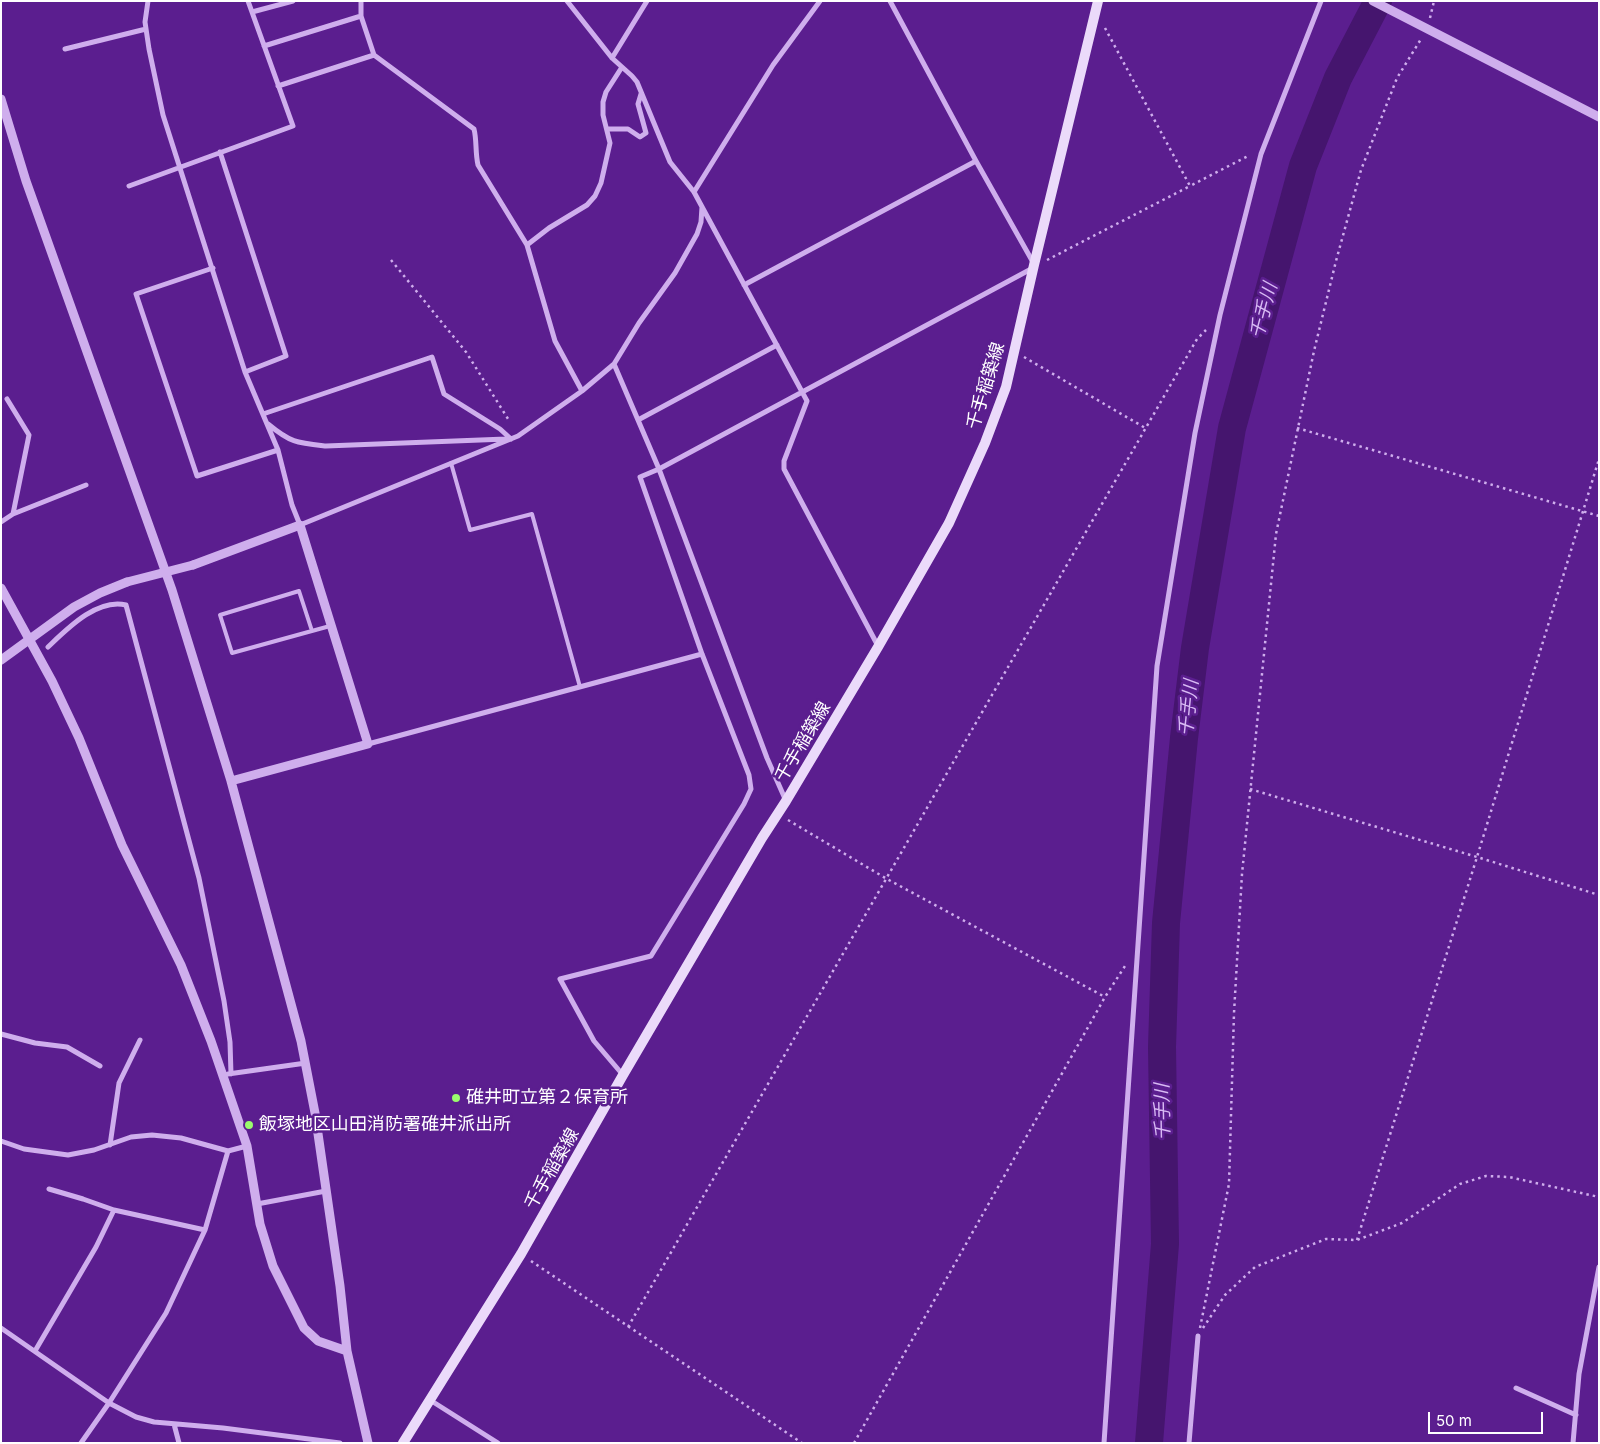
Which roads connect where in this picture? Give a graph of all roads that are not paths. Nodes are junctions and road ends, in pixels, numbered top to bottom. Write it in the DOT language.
graph roads {
  1 [pos="148,1"];
  2 [pos="248,1"];
  3 [pos="293,1"];
  4 [pos="361,1"];
  5 [pos="567,1"];
  6 [pos="648,1"];
  7 [pos="820,1"];
  8 [pos="890,1"];
  9 [pos="1321,1"];
  10 [pos="1374,1"];
  11 [pos="1097,6"];
  12 [pos="252,12"];
  13 [pos="361,16"];
  14 [pos="146,28"];
  15 [pos="264,46"];
  16 [pos="65,49"];
  17 [pos="374,55"];
  18 [pos="612,58"];
  19 [pos="622,67"];
  20 [pos="278,86"];
  21 [pos="641,93"];
  22 [pos="1,100"];
  23 [pos="1599,117"];
  24 [pos="608,129"];
  25 [pos="220,152"];
  26 [pos="976,160"];
  27 [pos="179,167"];
  28 [pos="129,186"];
  29 [pos="694,192"];
  30 [pos="702,207"];
  31 [pos="527,245"];
  32 [pos="1034,266"];
  33 [pos="213,268"];
  34 [pos="744,285"];
  35 [pos="777,345"];
  36 [pos="614,364"];
  37 [pos="245,372"];
  38 [pos="582,391"];
  39 [pos="802,393"];
  40 [pos="7,399"];
  41 [pos="264,414"];
  42 [pos="638,420"];
  43 [pos="267,423"];
  44 [pos="512,439"];
  45 [pos="278,450"];
  46 [pos="451,463"];
  47 [pos="659,469"];
  48 [pos="86,485"];
  49 [pos="14,514"];
  50 [pos="1,522"];
  51 [pos="300,525"];
  52 [pos="1,588"];
  53 [pos="332,626"];
  54 [pos="312,631"];
  55 [pos="30,640"];
  56 [pos="878,647"];
  57 [pos="48,648"];
  58 [pos="702,654"];
  59 [pos="1,660"];
  60 [pos="580,687"];
  61 [pos="368,744"];
  62 [pos="230,782"];
  63 [pos="786,801"];
  64 [pos="1,1034"];
  65 [pos="140,1040"];
  66 [pos="306,1063"];
  67 [pos="100,1066"];
  68 [pos="227,1074"];
  69 [pos="623,1075"];
  70 [pos="1,1141"];
  71 [pos="110,1145"];
  72 [pos="247,1146"];
  73 [pos="228,1151"];
  74 [pos="49,1189"];
  75 [pos="326,1191"];
  76 [pos="257,1204"];
  77 [pos="114,1210"];
  78 [pos="205,1230"];
  79 [pos="1599,1267"];
  80 [pos="1,1328"];
  81 [pos="1198,1336"];
  82 [pos="35,1351"];
  83 [pos="347,1351"];
  84 [pos="1516,1388"];
  85 [pos="430,1400"];
  86 [pos="109,1403"];
  87 [pos="1576,1415"];
  88 [pos="174,1424"];
  89 [pos="81,1443"];
  90 [pos="179,1443"];
  91 [pos="340,1443"];
  92 [pos="368,1443"];
  93 [pos="403,1443"];
  94 [pos="498,1443"];
  95 [pos="1104,1443"];
  96 [pos="1190,1443"];
  97 [pos="1574,1443"];
  1 -- 14 [label="street"];
  2 -- 12 [label="street"];
  3 -- 12 [label="street"];
  4 -- 13 [label="street"];
  5 -- 18 [label="street"];
  6 -- 18 [label="street"];
  7 -- 29 [label="street"];
  8 -- 26 [label="street"];
  9 -- 95 [label="street"];
  10 -- 23 [label="street"];
  11 -- 32 [label="main road, 千手稲築線"];
  12 -- 15 [label="street"];
  13 -- 15 [label="street"];
  13 -- 17 [label="street"];
  14 -- 16 [label="street"];
  14 -- 27 [label="street"];
  15 -- 20 [label="street"];
  17 -- 20 [label="street"];
  17 -- 31 [label="street"];
  18 -- 19 [label="street"];
  19 -- 21 [label="street"];
  19 -- 24 [label="street"];
  20 -- 25 [label="street"];
  21 -- 24 [label="street"];
  21 -- 29 [label="street"];
  22 -- 62 [label="street"];
  24 -- 31 [label="street"];
  25 -- 27 [label="street"];
  25 -- 37 [label="street"];
  26 -- 32 [label="street"];
  26 -- 34 [label="street"];
  27 -- 28 [label="street"];
  27 -- 33 [label="street"];
  29 -- 30 [label="street"];
  30 -- 34 [label="street"];
  30 -- 36 [label="street"];
  31 -- 38 [label="street"];
  32 -- 39 [label="street"];
  32 -- 56 [label="main road, 千手稲築線"];
  33 -- 37 [label="street"];
  33 -- 45 [label="street"];
  34 -- 35 [label="street"];
  35 -- 39 [label="street"];
  35 -- 42 [label="street"];
  36 -- 38 [label="street"];
  36 -- 42 [label="street"];
  37 -- 41 [label="street"];
  38 -- 44 [label="street"];
  39 -- 47 [label="street"];
  39 -- 56 [label="street"];
  40 -- 49 [label="street"];
  41 -- 43 [label="street"];
  41 -- 44 [label="street"];
  42 -- 47 [label="street"];
  43 -- 44 [label="street"];
  43 -- 45 [label="street"];
  44 -- 46 [label="street"];
  45 -- 51 [label="street"];
  46 -- 51 [label="street"];
  46 -- 60 [label="lane"];
  47 -- 58 [label="street"];
  47 -- 63 [label="street"];
  48 -- 49 [label="street"];
  49 -- 50 [label="street"];
  51 -- 53 [label="street"];
  51 -- 55 [label="street, bridge"];
  52 -- 55 [label="street"];
  53 -- 54 [label="lane"];
  53 -- 61 [label="street"];
  54 -- 54 [label="lane"];
  55 -- 59 [label="street"];
  55 -- 68 [label="street"];
  56 -- 63 [label="main road, 千手稲築線"];
  57 -- 68 [label="street"];
  58 -- 60 [label="street"];
  58 -- 69 [label="street"];
  60 -- 61 [label="street"];
  61 -- 62 [label="street"];
  62 -- 66 [label="street"];
  63 -- 69 [label="main road, 千手稲築線"];
  64 -- 67 [label="street"];
  65 -- 71 [label="street"];
  66 -- 68 [label="street"];
  66 -- 75 [label="street"];
  68 -- 72 [label="street"];
  69 -- 85 [label="main road, 千手稲築線"];
  70 -- 71 [label="street"];
  71 -- 73 [label="street"];
  72 -- 73 [label="street"];
  72 -- 76 [label="street"];
  73 -- 78 [label="street"];
  74 -- 77 [label="street"];
  75 -- 76 [label="street"];
  75 -- 83 [label="street"];
  76 -- 83 [label="street"];
  77 -- 78 [label="street"];
  77 -- 82 [label="street"];
  78 -- 86 [label="street"];
  79 -- 87 [label="street"];
  80 -- 82 [label="street"];
  81 -- 96 [label="street"];
  82 -- 86 [label="street"];
  83 -- 92 [label="street"];
  84 -- 87 [label="street"];
  85 -- 93 [label="main road, 千手稲築線"];
  85 -- 94 [label="street"];
  86 -- 88 [label="street"];
  86 -- 89 [label="street"];
  87 -- 97 [label="street"];
  88 -- 90 [label="street"];
  88 -- 91 [label="street"];
}
